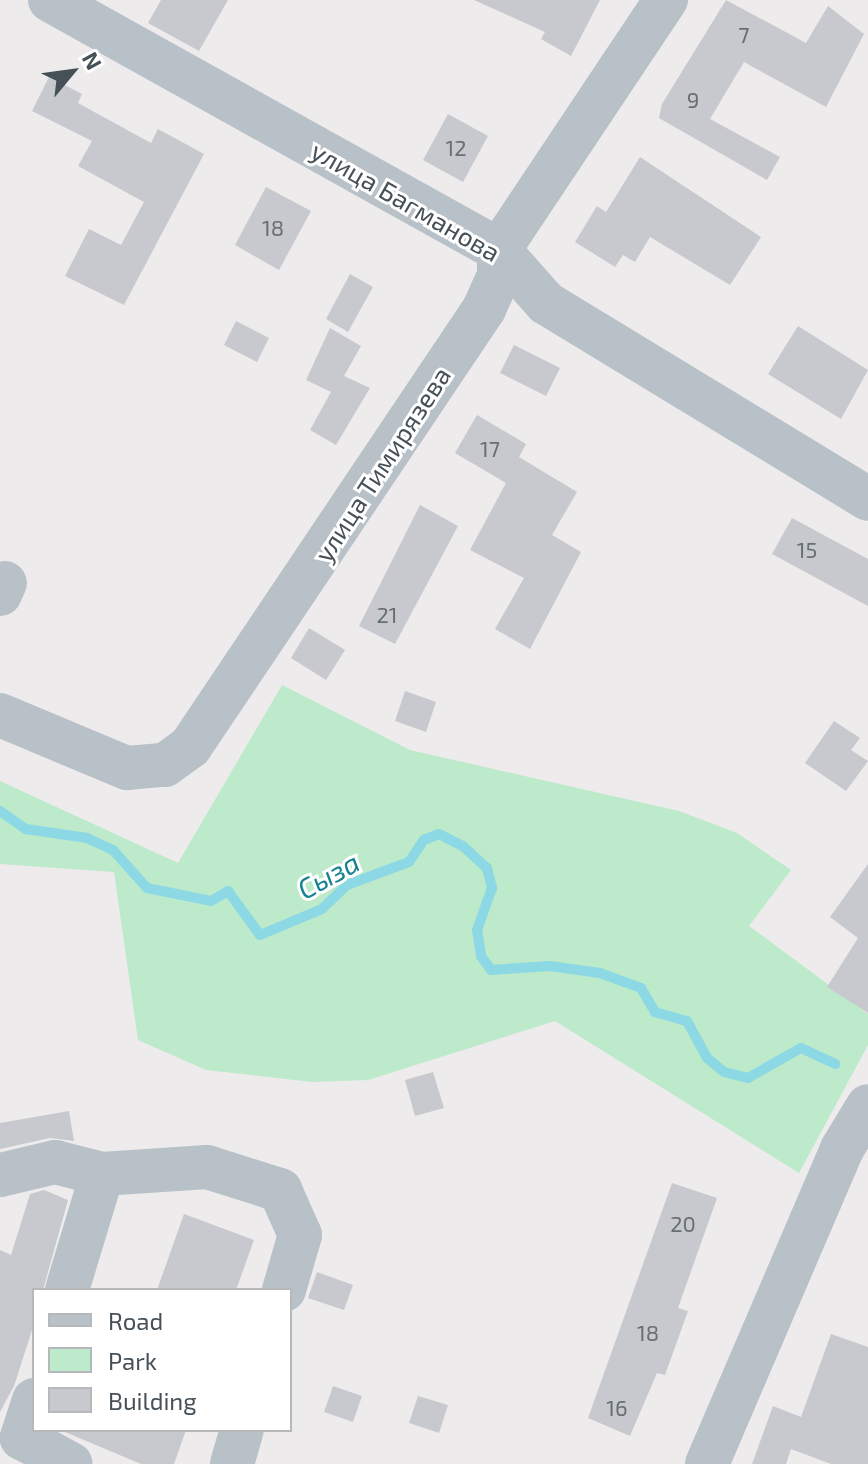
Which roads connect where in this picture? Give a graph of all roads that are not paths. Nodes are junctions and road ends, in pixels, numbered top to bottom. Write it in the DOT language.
graph roads {
  1 [pos="50,0"];
  2 [pos="666,0"];
  3 [pos="499,250"];
  4 [pos="868,499"];
  5 [pos="0,715"];
  6 [pos="868,1106"];
  7 [pos="102,1174"];
  8 [pos="0,1175"];
  9 [pos="68,1288"];
  10 [pos="285,1288"];
  11 [pos="241,1432"];
  12 [pos="24,1434"];
  13 [pos="71,1464"];
  14 [pos="232,1464"];
  15 [pos="707,1464"];
  1 -- 3 [label="street, улица Багманова"];
  2 -- 3 [label="street, улица Тимирязева"];
  3 -- 4 [label="street, улица Багманова"];
  3 -- 5 [label="street, улица Тимирязева"];
  6 -- 15 [label="street"];
  7 -- 8 [label="street"];
  7 -- 9 [label="street"];
  7 -- 10 [label="street"];
  11 -- 14 [label="street"];
  12 -- 13 [label="street"];
}
